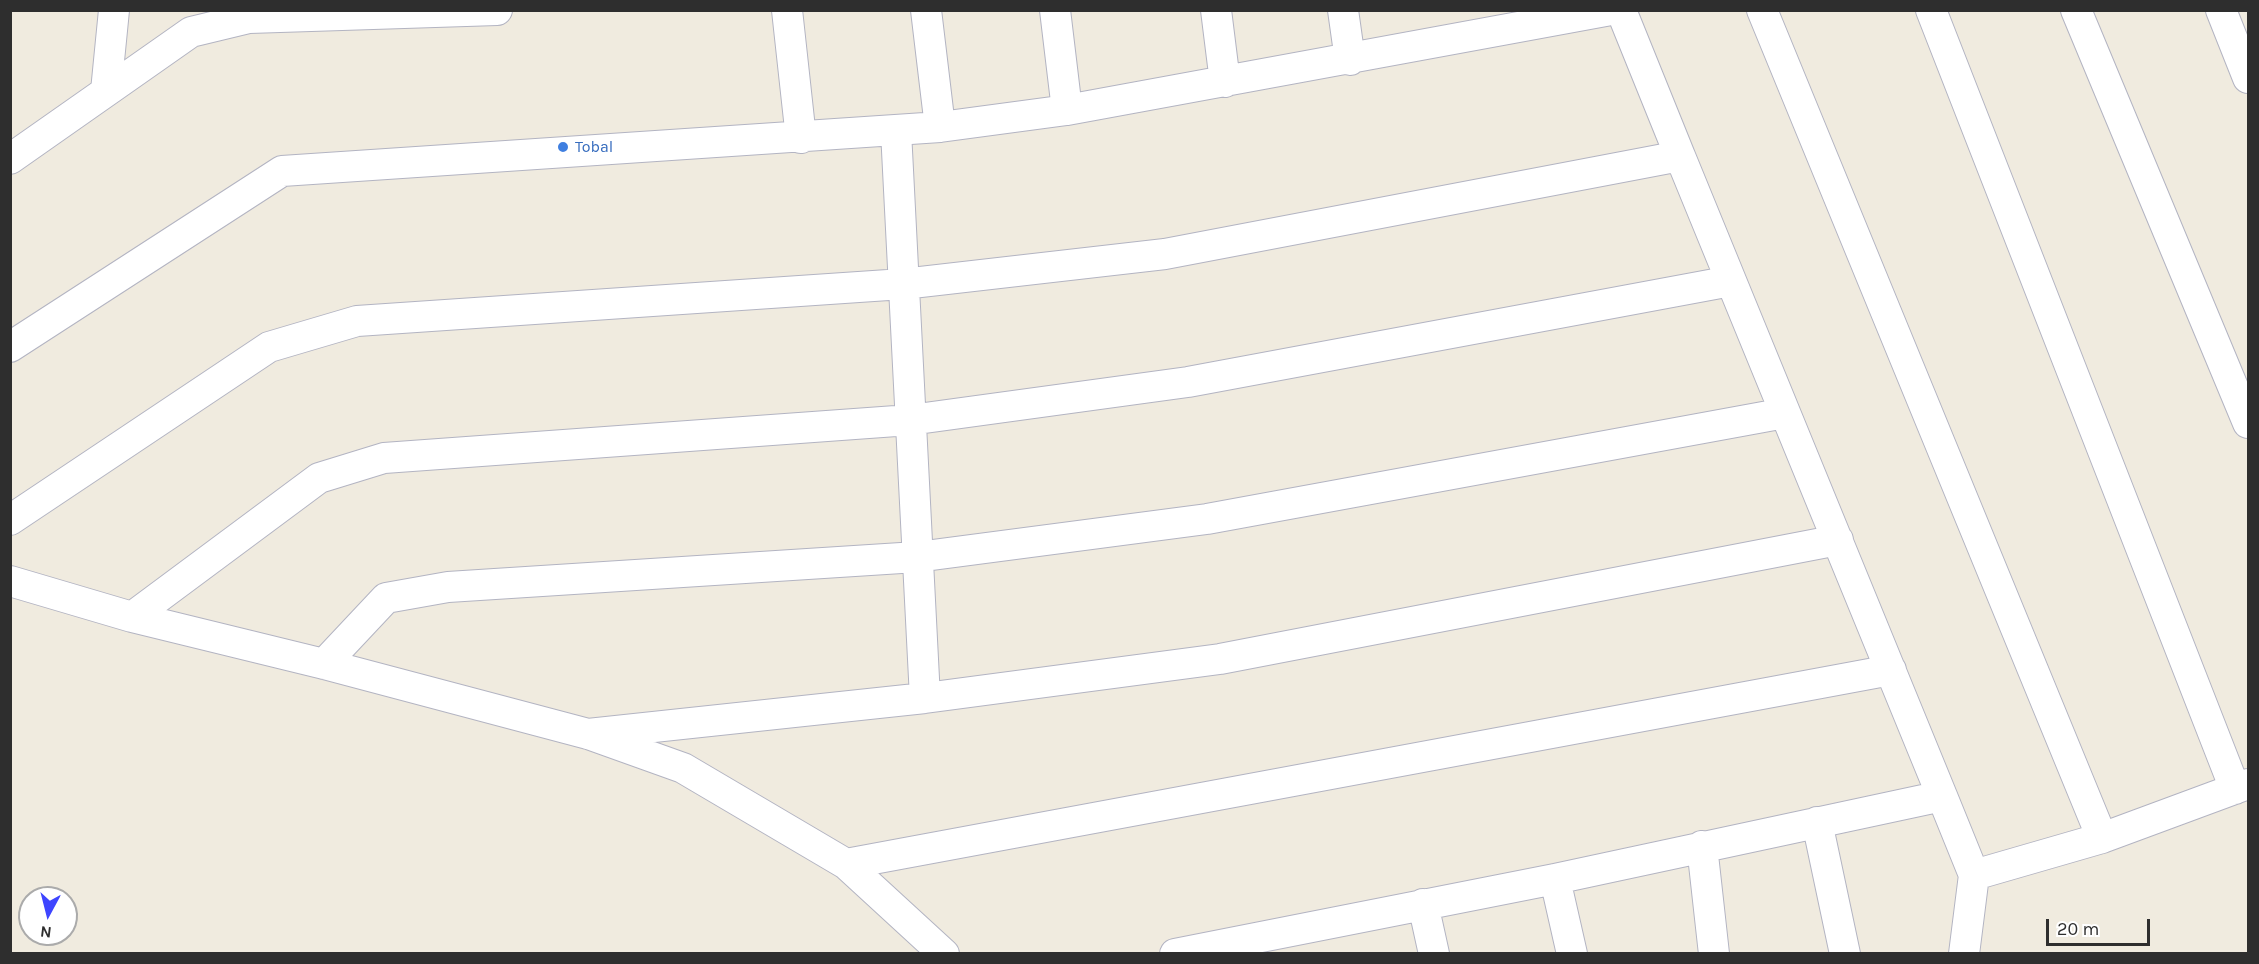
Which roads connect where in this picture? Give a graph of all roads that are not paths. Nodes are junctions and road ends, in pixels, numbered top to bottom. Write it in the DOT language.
graph roads {
  1 [pos="114,10"];
  2 [pos="497,10"];
  3 [pos="787,10"];
  4 [pos="926,10"];
  5 [pos="1055,10"];
  6 [pos="1216,10"];
  7 [pos="1343,10"];
  8 [pos="1611,10"];
  9 [pos="1621,10"];
  10 [pos="1762,10"];
  11 [pos="1931,10"];
  12 [pos="2076,10"];
  13 [pos="2221,10"];
  14 [pos="1494,21"];
  15 [pos="1350,60"];
  16 [pos="2248,78"];
  17 [pos="1225,82"];
  18 [pos="106,91"];
  19 [pos="1067,110"];
  20 [pos="940,127"];
  21 [pos="896,131"];
  22 [pos="801,138"];
  23 [pos="1680,156"];
  24 [pos="10,159"];
  25 [pos="1731,281"];
  26 [pos="903,284"];
  27 [pos="10,346"];
  28 [pos="1785,413"];
  29 [pos="910,420"];
  30 [pos="2248,423"];
  31 [pos="10,520"];
  32 [pos="1838,540"];
  33 [pos="917,556"];
  34 [pos="10,581"];
  35 [pos="132,617"];
  36 [pos="324,664"];
  37 [pos="1891,670"];
  38 [pos="925,698"];
  39 [pos="588,734"];
  40 [pos="2242,787"];
  41 [pos="1942,796"];
  42 [pos="1817,822"];
  43 [pos="2102,838"];
  44 [pos="1702,846"];
  45 [pos="846,864"];
  46 [pos="1974,875"];
  47 [pos="1555,879"];
  48 [pos="1423,904"];
  49 [pos="1308,940"];
  50 [pos="944,954"];
  51 [pos="1175,954"];
  52 [pos="1434,954"];
  53 [pos="1572,954"];
  54 [pos="1714,954"];
  55 [pos="1845,954"];
  56 [pos="1964,954"];
  1 -- 18 [label="street"];
  2 -- 18 [label="street"];
  3 -- 22 [label="street"];
  4 -- 20 [label="street"];
  5 -- 19 [label="street"];
  6 -- 17 [label="street"];
  7 -- 15 [label="street"];
  8 -- 14 [label="street"];
  9 -- 23 [label="street"];
  10 -- 43 [label="street"];
  11 -- 40 [label="street"];
  12 -- 30 [label="street"];
  13 -- 16 [label="street"];
  14 -- 15 [label="street"];
  15 -- 17 [label="street"];
  17 -- 19 [label="street"];
  18 -- 24 [label="street"];
  19 -- 20 [label="street"];
  20 -- 21 [label="street"];
  21 -- 22 [label="street"];
  21 -- 26 [label="street"];
  22 -- 27 [label="street"];
  23 -- 25 [label="street"];
  23 -- 26 [label="street"];
  25 -- 28 [label="street"];
  25 -- 29 [label="street"];
  26 -- 29 [label="street"];
  26 -- 31 [label="street"];
  28 -- 32 [label="street"];
  28 -- 33 [label="street"];
  29 -- 33 [label="street"];
  29 -- 35 [label="street"];
  32 -- 37 [label="street"];
  32 -- 38 [label="street"];
  33 -- 36 [label="street"];
  33 -- 38 [label="street"];
  34 -- 35 [label="street"];
  35 -- 36 [label="street"];
  36 -- 39 [label="street"];
  37 -- 41 [label="street"];
  37 -- 45 [label="street"];
  38 -- 39 [label="street"];
  39 -- 45 [label="street"];
  40 -- 43 [label="street"];
  41 -- 42 [label="street"];
  41 -- 46 [label="street"];
  42 -- 44 [label="street"];
  42 -- 55 [label="street"];
  43 -- 46 [label="street"];
  44 -- 47 [label="street"];
  44 -- 54 [label="street"];
  45 -- 50 [label="street"];
  46 -- 56 [label="street"];
  47 -- 48 [label="street"];
  47 -- 53 [label="street"];
  48 -- 49 [label="street"];
  48 -- 52 [label="street"];
  49 -- 51 [label="street"];
}
